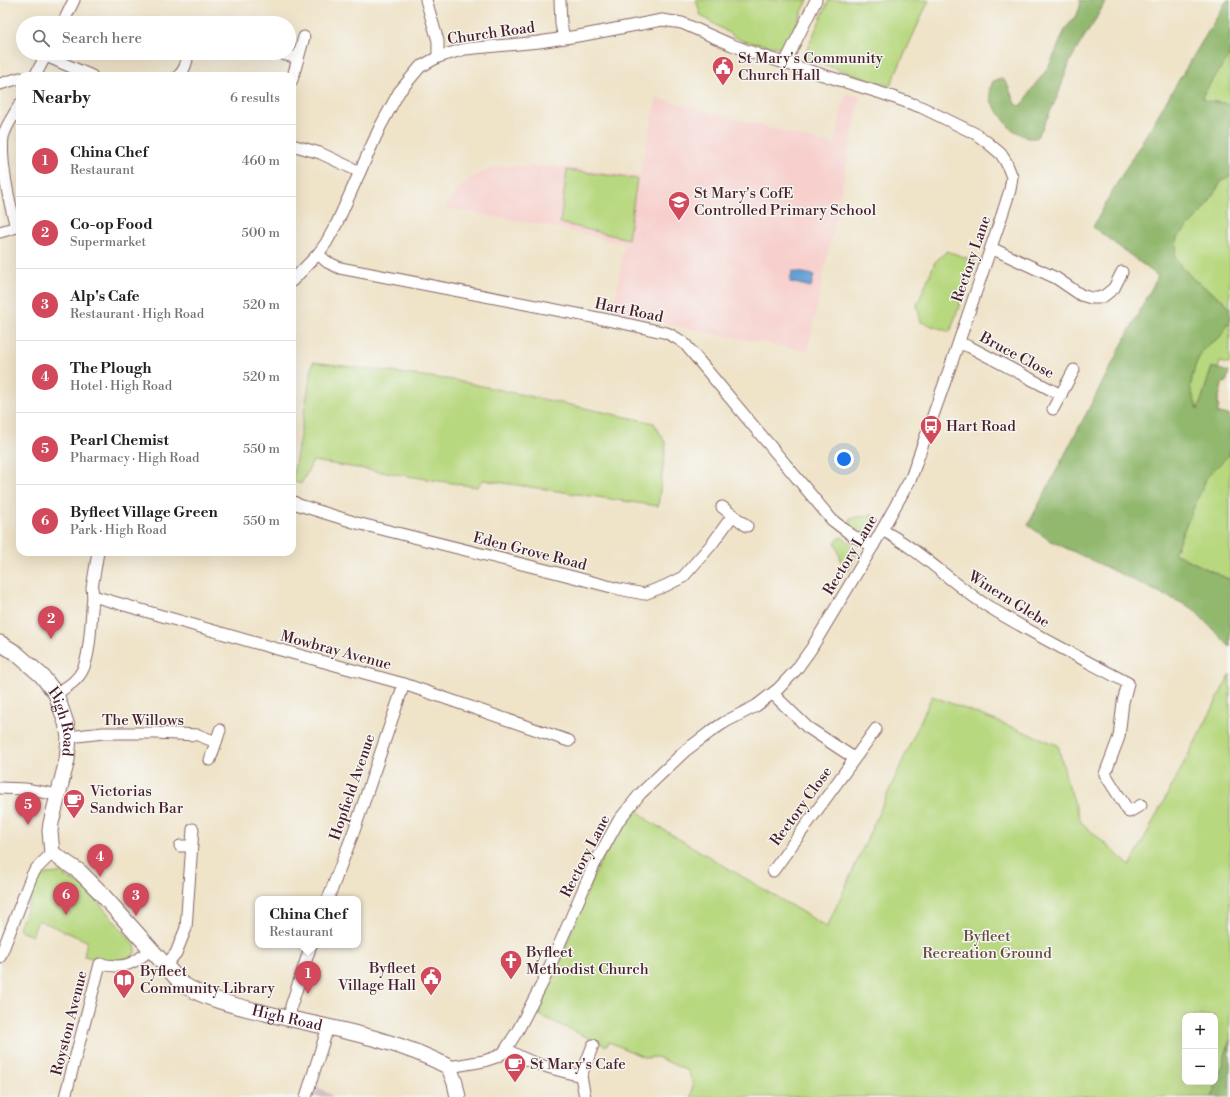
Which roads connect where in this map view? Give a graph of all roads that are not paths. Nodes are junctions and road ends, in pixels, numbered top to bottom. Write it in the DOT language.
graph roads {
  1 [pos="74,0"];
  2 [pos="426,0"];
  3 [pos="560,0"];
  4 [pos="816,0"];
  5 [pos="66,16"];
  6 [pos="304,37"];
  7 [pos="564,38"];
  8 [pos="438,56"];
  9 [pos="298,58"];
  10 [pos="42,60"];
  11 [pos="59,60"];
  12 [pos="188,60"];
  13 [pos="785,64"];
  14 [pos="35,72"];
  15 [pos="84,72"];
  16 [pos="181,72"];
  17 [pos="294,72"];
  18 [pos="16,79"];
  19 [pos="0,84"];
  20 [pos="16,110"];
  21 [pos="2,133"];
  22 [pos="296,146"];
  23 [pos="1,169"];
  24 [pos="360,172"];
  25 [pos="16,221"];
  26 [pos="16,228"];
  27 [pos="0,232"];
  28 [pos="991,248"];
  29 [pos="318,254"];
  30 [pos="1122,272"];
  31 [pos="296,274"];
  32 [pos="959,343"];
  33 [pos="1074,370"];
  34 [pos="1060,395"];
  35 [pos="1053,409"];
  36 [pos="296,504"];
  37 [pos="722,507"];
  38 [pos="733,515"];
  39 [pos="747,526"];
  40 [pos="882,530"];
  41 [pos="873,546"];
  42 [pos="97,556"];
  43 [pos="92,596"];
  44 [pos="0,643"];
  45 [pos="404,684"];
  46 [pos="56,694"];
  47 [pos="773,694"];
  48 [pos="876,729"];
  49 [pos="220,730"];
  50 [pos="69,737"];
  51 [pos="569,741"];
  52 [pos="216,742"];
  53 [pos="854,758"];
  54 [pos="210,760"];
  55 [pos="0,788"];
  56 [pos="58,795"];
  57 [pos="1141,805"];
  58 [pos="193,829"];
  59 [pos="180,846"];
  60 [pos="192,846"];
  61 [pos="52,853"];
  62 [pos="773,871"];
  63 [pos="329,896"];
  64 [pos="310,948"];
  65 [pos="151,949"];
  66 [pos="0,957"];
  67 [pos="165,966"];
  68 [pos="290,1019"];
  69 [pos="328,1027"];
  70 [pos="593,1045"];
  71 [pos="506,1049"];
  72 [pos="449,1067"];
  73 [pos="581,1076"];
  74 [pos="66,1097"];
  75 [pos="306,1097"];
  76 [pos="458,1097"];
  77 [pos="585,1097"];
  1 -- 5 [label="street"];
  2 -- 8 [label="street"];
  3 -- 7 [label="street"];
  4 -- 13 [label="street"];
  6 -- 9 [label="street"];
  7 -- 8 [label="street, Church Road"];
  7 -- 13 [label="street, Church Road"];
  8 -- 24 [label="street, Church Road"];
  9 -- 17 [label="street"];
  10 -- 14 [label="street"];
  11 -- 15 [label="street"];
  12 -- 16 [label="street"];
  13 -- 28 [label="street, Rectory Lane"];
  18 -- 19 [label="street"];
  20 -- 21 [label="street"];
  21 -- 23 [label="street"];
  22 -- 24 [label="street"];
  23 -- 25 [label="street"];
  24 -- 29 [label="street, Church Road"];
  26 -- 27 [label="street"];
  28 -- 30 [label="street"];
  28 -- 32 [label="street, Rectory Lane"];
  29 -- 31 [label="street, Church Road"];
  29 -- 41 [label="street, Hart Road"];
  32 -- 34 [label="street, Bruce Close"];
  32 -- 40 [label="street, Rectory Lane"];
  33 -- 34 [label="street, Bruce Close"];
  34 -- 35 [label="street, Bruce Close"];
  36 -- 38 [label="street, Eden Grove Road"];
  37 -- 38 [label="street"];
  38 -- 39 [label="street"];
  40 -- 41 [label="street, Rectory Lane"];
  40 -- 57 [label="street, Winern Glebe"];
  41 -- 47 [label="street, Rectory Lane"];
  42 -- 43 [label="street"];
  43 -- 45 [label="street, Mowbray Avenue"];
  43 -- 46 [label="street"];
  44 -- 46 [label="street, High Road"];
  45 -- 51 [label="street, Mowbray Avenue"];
  45 -- 63 [label="street, Hopfield Avenue"];
  46 -- 50 [label="street, High Road"];
  47 -- 53 [label="street, Rectory Close"];
  47 -- 71 [label="street, Rectory Lane"];
  48 -- 53 [label="street, Rectory Close"];
  49 -- 52 [label="street"];
  50 -- 52 [label="street, The Willows"];
  50 -- 56 [label="street, High Road"];
  52 -- 54 [label="street"];
  53 -- 62 [label="street, Rectory Close"];
  55 -- 56 [label="street"];
  56 -- 61 [label="street, High Road"];
  58 -- 60 [label="street"];
  59 -- 60 [label="street"];
  60 -- 67 [label="street"];
  61 -- 65 [label="street, High Road"];
  61 -- 66 [label="street"];
  64 -- 68 [label="street"];
  65 -- 67 [label="street, High Road"];
  65 -- 74 [label="street, Royston Avenue"];
  67 -- 68 [label="street, High Road"];
  68 -- 69 [label="street, High Road"];
  69 -- 72 [label="street, High Road"];
  69 -- 75 [label="street"];
  70 -- 73 [label="street"];
  71 -- 72 [label="street, Rectory Lane"];
  71 -- 73 [label="street"];
  72 -- 76 [label="street"];
  73 -- 77 [label="street"];
}
